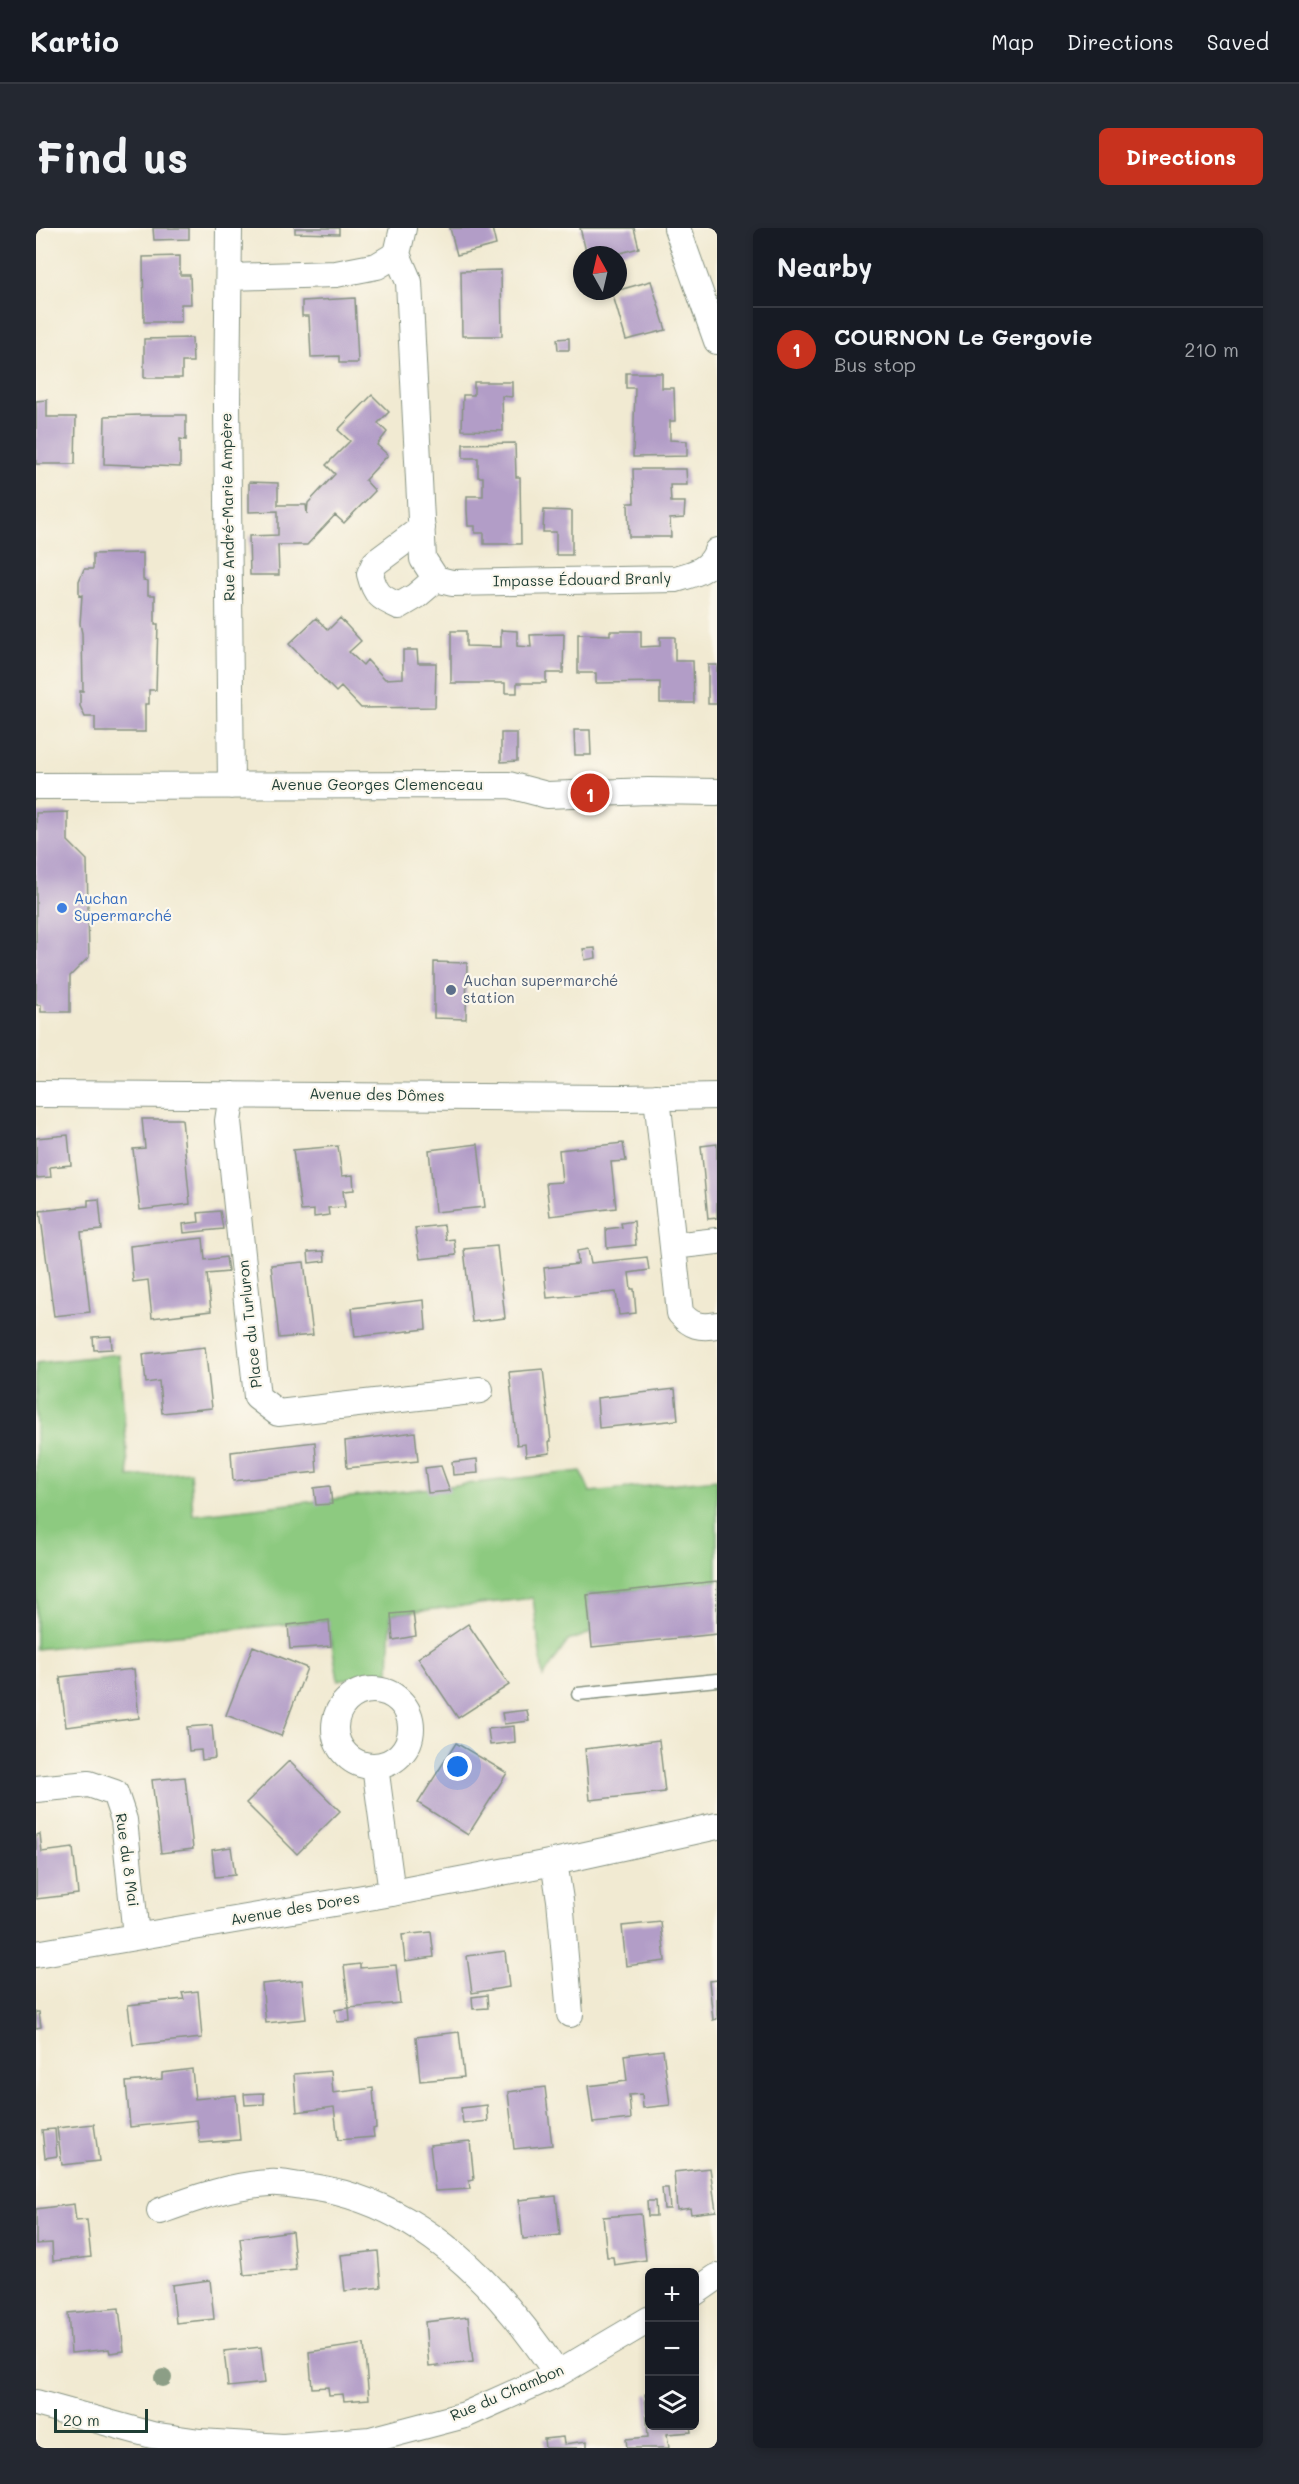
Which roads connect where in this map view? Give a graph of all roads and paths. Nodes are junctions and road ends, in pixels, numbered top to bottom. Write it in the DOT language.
graph roads {
  1 [pos="229,228"];
  2 [pos="403,228"];
  3 [pos="677,228"];
  4 [pos="397,254"];
  5 [pos="229,277"];
  6 [pos="717,341"];
  7 [pos="422,528"];
  8 [pos="717,550"];
  9 [pos="436,579"];
  10 [pos="36,786"];
  11 [pos="231,786"];
  12 [pos="717,792"];
  13 [pos="36,1094"];
  14 [pos="232,1095"];
  15 [pos="717,1096"];
  16 [pos="657,1097"];
  17 [pos="717,1241"];
  18 [pos="673,1246"];
  19 [pos="717,1325"];
  20 [pos="480,1390"];
  21 [pos="717,1680"];
  22 [pos="578,1694"];
  23 [pos="375,1766"];
  24 [pos="36,1789"];
  25 [pos="717,1826"];
  26 [pos="554,1862"];
  27 [pos="392,1893"];
  28 [pos="136,1936"];
  29 [pos="36,1954"];
  30 [pos="570,2014"];
  31 [pos="160,2211"];
  32 [pos="717,2277"];
  33 [pos="699,2289"];
  34 [pos="645,2322"];
  35 [pos="557,2374"];
  36 [pos="36,2403"];
  1 -- 5 [label="street, Rue André-Marie Ampère"];
  2 -- 4 [label="street"];
  3 -- 6 [label="street"];
  4 -- 5 [label="street"];
  4 -- 7 [label="street"];
  5 -- 11 [label="street, Rue André-Marie Ampère"];
  7 -- 9 [label="street"];
  7 -- 9 [label="street"];
  8 -- 9 [label="street, Impasse Édouard Branly"];
  10 -- 11 [label="street, Avenue Georges Clemenceau"];
  11 -- 12 [label="street, Avenue Georges Clemenceau"];
  13 -- 14 [label="street, Avenue des Dômes"];
  14 -- 16 [label="street, Avenue des Dômes"];
  14 -- 20 [label="street, Place du Turluron"];
  15 -- 16 [label="street, Avenue des Dômes"];
  16 -- 18 [label="street"];
  17 -- 18 [label="street"];
  18 -- 19 [label="street"];
  21 -- 22 [label="lane"];
  23 -- 27 [label="street"];
  24 -- 28 [label="street, Rue du 8 Mai"];
  25 -- 26 [label="street, Avenue des Dores"];
  26 -- 27 [label="street, Avenue des Dores"];
  26 -- 30 [label="street"];
  27 -- 28 [label="street, Avenue des Dores"];
  28 -- 29 [label="street, Avenue des Dores"];
  31 -- 35 [label="street"];
  32 -- 33 [label="street"];
  34 -- 35 [label="street, Rue du Chambon"];
  35 -- 36 [label="street, Rue du Chambon"];
}
